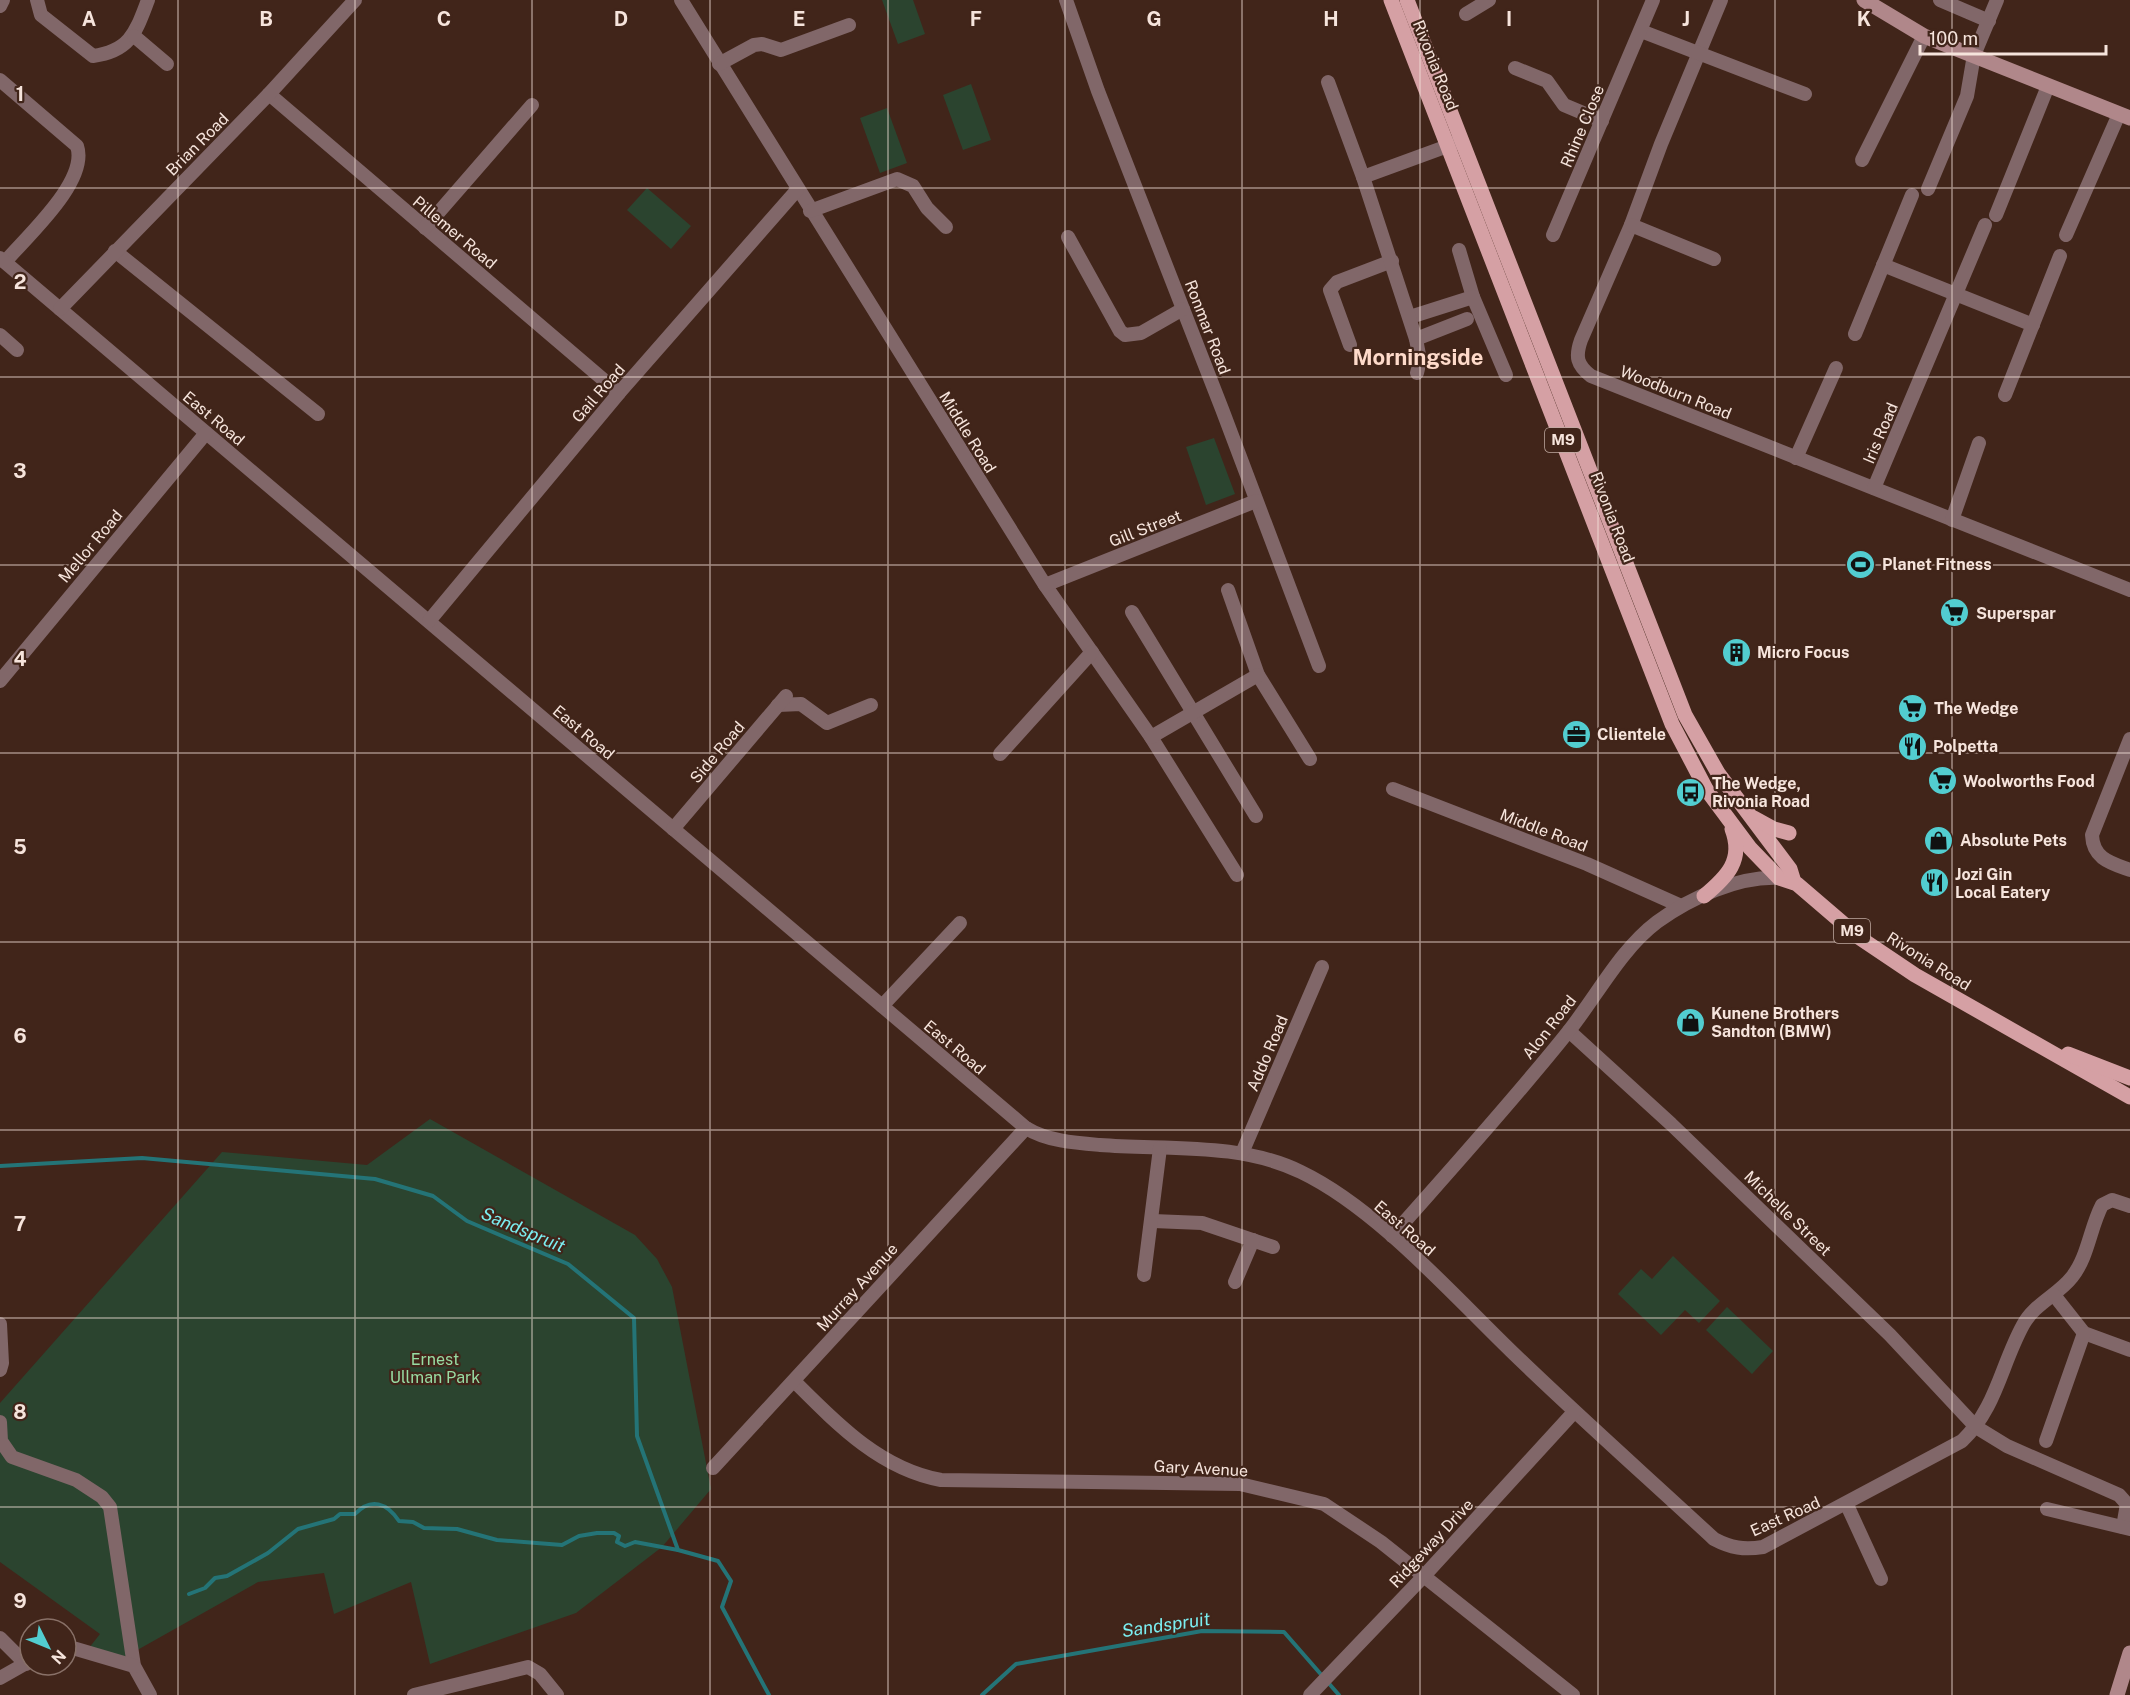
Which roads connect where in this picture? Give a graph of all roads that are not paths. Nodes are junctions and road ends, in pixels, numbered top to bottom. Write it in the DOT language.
graph roads {
  1 [pos="3,0"];
  2 [pos="37,0"];
  3 [pos="148,0"];
  4 [pos="356,0"];
  5 [pos="681,0"];
  6 [pos="1066,0"];
  7 [pos="1391,0"];
  8 [pos="1407,0"];
  9 [pos="1489,0"];
  10 [pos="1653,0"];
  11 [pos="1721,0"];
  12 [pos="1864,0"];
  13 [pos="1940,0"];
  14 [pos="1997,0"];
  15 [pos="0,6"];
  16 [pos="1466,14"];
  17 [pos="1989,21"];
  18 [pos="849,25"];
  19 [pos="1641,31"];
  20 [pos="134,36"];
  21 [pos="1924,36"];
  22 [pos="1700,54"];
  23 [pos="1974,55"];
  24 [pos="167,64"];
  25 [pos="720,64"];
  26 [pos="1515,68"];
  27 [pos="0,80"];
  28 [pos="1328,82"];
  29 [pos="2048,86"];
  30 [pos="269,94"];
  31 [pos="1805,94"];
  32 [pos="532,105"];
  33 [pos="2125,116"];
  34 [pos="1602,121"];
  35 [pos="1456,143"];
  36 [pos="1863,160"];
  37 [pos="1363,177"];
  38 [pos="1928,189"];
  39 [pos="797,190"];
  40 [pos="1912,195"];
  41 [pos="810,211"];
  42 [pos="1996,215"];
  43 [pos="1631,225"];
  44 [pos="1985,225"];
  45 [pos="946,227"];
  46 [pos="425,228"];
  47 [pos="1553,235"];
  48 [pos="2066,235"];
  49 [pos="1068,237"];
  50 [pos="1459,250"];
  51 [pos="115,251"];
  52 [pos="2060,256"];
  53 [pos="1714,259"];
  54 [pos="2,260"];
  55 [pos="1392,261"];
  56 [pos="1883,265"];
  57 [pos="1956,294"];
  58 [pos="1473,297"];
  59 [pos="60,309"];
  60 [pos="1183,309"];
  61 [pos="1410,317"];
  62 [pos="1467,319"];
  63 [pos="2033,325"];
  64 [pos="1855,334"];
  65 [pos="0,335"];
  66 [pos="1416,339"];
  67 [pos="1350,345"];
  68 [pos="17,350"];
  69 [pos="1836,368"];
  70 [pos="1417,373"];
  71 [pos="1506,375"];
  72 [pos="619,393"];
  73 [pos="2005,396"];
  74 [pos="318,414"];
  75 [pos="206,433"];
  76 [pos="1979,443"];
  77 [pos="1796,458"];
  78 [pos="1874,488"];
  79 [pos="1257,501"];
  80 [pos="1952,520"];
  81 [pos="1045,585"];
  82 [pos="1228,590"];
  83 [pos="2130,590"];
  84 [pos="1132,612"];
  85 [pos="429,621"];
  86 [pos="1092,652"];
  87 [pos="1319,666"];
  88 [pos="1258,675"];
  89 [pos="0,681"];
  90 [pos="871,705"];
  91 [pos="1192,713"];
  92 [pos="1151,737"];
  93 [pos="2130,739"];
  94 [pos="1000,754"];
  95 [pos="1310,759"];
  96 [pos="1394,789"];
  97 [pos="1746,813"];
  98 [pos="1256,816"];
  99 [pos="1728,818"];
  100 [pos="673,829"];
  101 [pos="1789,833"];
  102 [pos="1776,852"];
  103 [pos="2130,870"];
  104 [pos="1760,871"];
  105 [pos="1237,875"];
  106 [pos="1788,876"];
  107 [pos="1704,896"];
  108 [pos="1681,906"];
  109 [pos="960,923"];
  110 [pos="1322,967"];
  111 [pos="882,1006"];
  112 [pos="1569,1031"];
  113 [pos="2024,1037"];
  114 [pos="2130,1078"];
  115 [pos="2130,1097"];
  116 [pos="1026,1128"];
  117 [pos="1160,1148"];
  118 [pos="1242,1153"];
  119 [pos="2130,1206"];
  120 [pos="1153,1221"];
  121 [pos="1392,1236"];
  122 [pos="1253,1240"];
  123 [pos="1273,1247"];
  124 [pos="1144,1275"];
  125 [pos="1235,1282"];
  126 [pos="2054,1295"];
  127 [pos="0,1324"];
  128 [pos="2084,1333"];
  129 [pos="2130,1350"];
  130 [pos="0,1370"];
  131 [pos="794,1381"];
  132 [pos="1574,1412"];
  133 [pos="0,1422"];
  134 [pos="1976,1427"];
  135 [pos="2046,1441"];
  136 [pos="712,1468"];
  137 [pos="1847,1504"];
  138 [pos="2048,1509"];
  139 [pos="2126,1528"];
  140 [pos="1424,1577"];
  141 [pos="1881,1579"];
  142 [pos="0,1638"];
  143 [pos="78,1650"];
  144 [pos="18,1653"];
  145 [pos="2130,1653"];
  146 [pos="134,1666"];
  147 [pos="18,1668"];
  148 [pos="0,1678"];
  149 [pos="150,1695"];
  150 [pos="414,1695"];
  151 [pos="557,1695"];
  152 [pos="1310,1695"];
  153 [pos="1573,1695"];
  154 [pos="2117,1695"];
  1 -- 15 [label="street"];
  2 -- 20 [label="street"];
  3 -- 20 [label="street"];
  4 -- 30 [label="street, Brian Road"];
  5 -- 25 [label="street, Middle Road"];
  6 -- 60 [label="street, Ronmar Road"];
  7 -- 35 [label="main road, Rivonia Road / M9"];
  8 -- 35 [label="main road, Rivonia Road / M9"];
  9 -- 16 [label="street"];
  10 -- 19 [label="street, Rhine Close"];
  11 -- 22 [label="street, Woodburn Road"];
  12 -- 21 [label="main road"];
  13 -- 17 [label="street"];
  14 -- 17 [label="street"];
  17 -- 23 [label="street"];
  18 -- 25 [label="street"];
  19 -- 22 [label="street"];
  19 -- 34 [label="street, Rhine Close"];
  20 -- 24 [label="street"];
  21 -- 23 [label="main road"];
  21 -- 36 [label="street"];
  22 -- 31 [label="street"];
  22 -- 43 [label="street, Woodburn Road"];
  23 -- 29 [label="main road"];
  23 -- 38 [label="street"];
  25 -- 39 [label="street, Middle Road"];
  26 -- 34 [label="street"];
  27 -- 54 [label="street"];
  28 -- 37 [label="street"];
  29 -- 33 [label="main road"];
  29 -- 42 [label="street"];
  30 -- 46 [label="street, Pillemer Road"];
  30 -- 51 [label="street, Brian Road"];
  32 -- 46 [label="street"];
  33 -- 48 [label="street"];
  34 -- 47 [label="street, Rhine Close"];
  35 -- 37 [label="street"];
  35 -- 97 [label="main road, Rivonia Road / M9"];
  35 -- 99 [label="main road, Rivonia Road / M9"];
  37 -- 55 [label="street"];
  39 -- 41 [label="street, Middle Road"];
  39 -- 72 [label="street, Gail Road"];
  40 -- 56 [label="street"];
  41 -- 45 [label="street"];
  41 -- 81 [label="street, Middle Road"];
  43 -- 53 [label="street"];
  43 -- 77 [label="street, Woodburn Road"];
  44 -- 57 [label="street, Iris Road"];
  46 -- 72 [label="street, Pillemer Road"];
  49 -- 60 [label="street"];
  50 -- 58 [label="street"];
  51 -- 59 [label="street, Brian Road"];
  51 -- 74 [label="street"];
  52 -- 63 [label="street"];
  54 -- 59 [label="street, East Road"];
  55 -- 61 [label="street"];
  55 -- 67 [label="street"];
  56 -- 57 [label="street"];
  56 -- 64 [label="street"];
  57 -- 63 [label="street"];
  57 -- 78 [label="street, Iris Road"];
  58 -- 61 [label="street"];
  58 -- 71 [label="street"];
  59 -- 75 [label="street, East Road"];
  60 -- 79 [label="street, Ronmar Road"];
  61 -- 66 [label="street"];
  62 -- 66 [label="street"];
  63 -- 73 [label="street"];
  65 -- 68 [label="street"];
  66 -- 70 [label="street"];
  69 -- 77 [label="street"];
  72 -- 85 [label="street, Gail Road"];
  75 -- 85 [label="street, East Road"];
  75 -- 89 [label="street, Mellor Road"];
  76 -- 80 [label="street"];
  77 -- 78 [label="street, Woodburn Road"];
  78 -- 80 [label="street, Woodburn Road"];
  79 -- 81 [label="street, Gill Street"];
  79 -- 87 [label="street, Ronmar Road"];
  80 -- 83 [label="street, Woodburn Road"];
  81 -- 86 [label="street, Middle Road"];
  82 -- 88 [label="street"];
  84 -- 91 [label="street"];
  85 -- 100 [label="street, East Road"];
  86 -- 92 [label="street, Middle Road"];
  86 -- 94 [label="street"];
  88 -- 91 [label="street"];
  88 -- 95 [label="street"];
  90 -- 100 [label="street, Side Road"];
  91 -- 92 [label="street"];
  91 -- 98 [label="street"];
  92 -- 105 [label="street, Middle Road"];
  93 -- 103 [label="street"];
  96 -- 108 [label="street, Middle Road"];
  97 -- 101 [label="main road"];
  97 -- 102 [label="main road, Rivonia Road / M9"];
  99 -- 104 [label="main road, Rivonia Road / M9"];
  99 -- 107 [label="main road"];
  100 -- 111 [label="street, East Road"];
  102 -- 104 [label="street, Alon Road"];
  102 -- 106 [label="main road, Rivonia Road / M9"];
  104 -- 106 [label="main road, Rivonia Road / M9"];
  104 -- 107 [label="street, Alon Road"];
  106 -- 113 [label="main road, Rivonia Road / M9"];
  107 -- 108 [label="street, Alon Road"];
  108 -- 112 [label="street, Alon Road"];
  109 -- 111 [label="street"];
  110 -- 118 [label="street, Addo Road"];
  111 -- 116 [label="street, East Road"];
  112 -- 121 [label="street, Alon Road"];
  112 -- 134 [label="street, Michelle Street"];
  113 -- 114 [label="main road, Rivonia Road / M9"];
  113 -- 115 [label="main road, Rivonia Road / M9"];
  116 -- 117 [label="street, East Road"];
  116 -- 131 [label="street, Murray Avenue"];
  117 -- 118 [label="street, East Road"];
  117 -- 120 [label="street"];
  118 -- 121 [label="street, East Road"];
  119 -- 126 [label="street, East Road"];
  120 -- 122 [label="street"];
  120 -- 124 [label="street"];
  121 -- 132 [label="street, East Road"];
  122 -- 123 [label="street"];
  122 -- 125 [label="street"];
  126 -- 128 [label="street"];
  126 -- 134 [label="street, East Road"];
  127 -- 130 [label="street"];
  128 -- 129 [label="street"];
  128 -- 135 [label="street"];
  131 -- 136 [label="street, Murray Avenue"];
  131 -- 140 [label="street, Gary Avenue"];
  132 -- 137 [label="street, East Road"];
  132 -- 140 [label="street, Ridgeway Drive"];
  133 -- 146 [label="street"];
  134 -- 137 [label="street, East Road"];
  134 -- 139 [label="street, Michelle Street"];
  137 -- 141 [label="street"];
  138 -- 139 [label="street"];
  140 -- 152 [label="street, Ridgeway Drive"];
  140 -- 153 [label="street, Gary Avenue"];
  142 -- 144 [label="street"];
  143 -- 146 [label="street"];
  145 -- 154 [label="main road"];
  146 -- 149 [label="street"];
  147 -- 148 [label="street"];
  150 -- 151 [label="street"];
}
